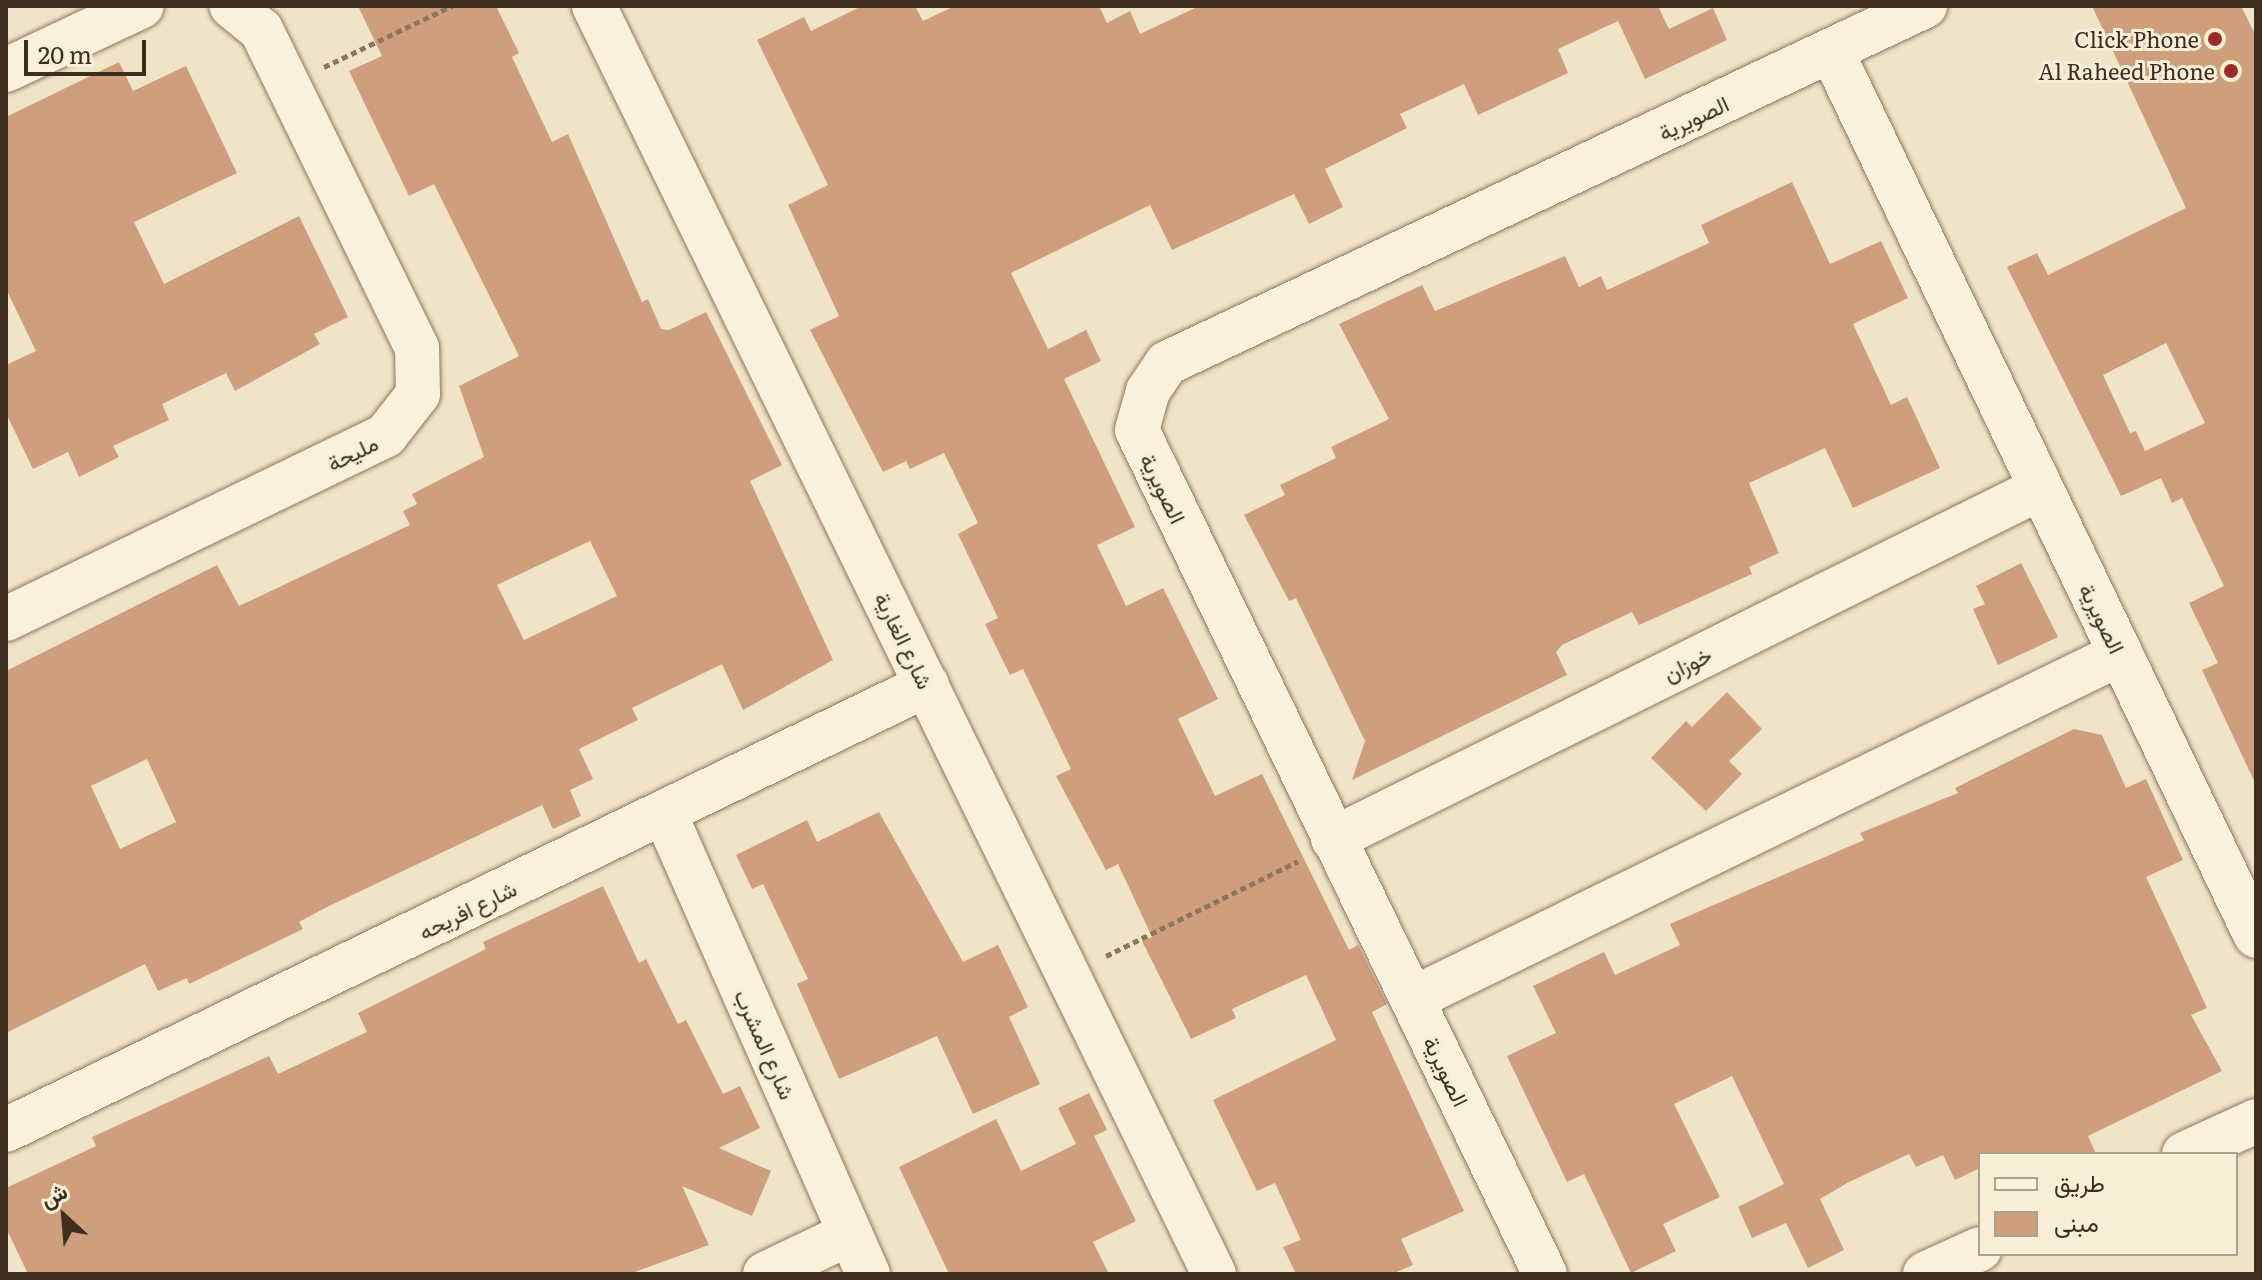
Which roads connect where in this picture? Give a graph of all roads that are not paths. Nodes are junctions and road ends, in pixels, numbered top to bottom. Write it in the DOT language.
graph roads {
  1 [pos="142,6"];
  2 [pos="231,6"];
  3 [pos="1925,6"];
  4 [pos="602,8"];
  5 [pos="1832,52"];
  6 [pos="6,70"];
  7 [pos="2041,488"];
  8 [pos="6,619"];
  9 [pos="2120,654"];
  10 [pos="927,685"];
  11 [pos="665,814"];
  12 [pos="1333,839"];
  13 [pos="2242,874"];
  14 [pos="2256,936"];
  15 [pos="1412,999"];
  16 [pos="2256,1121"];
  17 [pos="6,1130"];
  18 [pos="2188,1152"];
  19 [pos="849,1234"];
  20 [pos="1978,1250"];
  21 [pos="765,1274"];
  22 [pos="868,1274"];
  23 [pos="1214,1274"];
  24 [pos="1545,1274"];
  25 [pos="1925,1274"];
  1 -- 6 [label="street"];
  2 -- 8 [label="street, مليحة"];
  3 -- 5 [label="street, الصويرية"];
  4 -- 10 [label="street, شارع الغارية"];
  5 -- 7 [label="street, الصويرية"];
  5 -- 12 [label="street, الصويرية"];
  7 -- 9 [label="street, الصويرية"];
  7 -- 12 [label="street, خوزان"];
  9 -- 13 [label="street, الصويرية"];
  9 -- 15 [label="street"];
  10 -- 11 [label="street, شارع افريحه"];
  10 -- 23 [label="street, شارع الغارية"];
  11 -- 17 [label="street, شارع افريحه"];
  11 -- 19 [label="street, شارع المشرب"];
  12 -- 15 [label="street, الصويرية"];
  13 -- 14 [label="street, الصويرية"];
  15 -- 24 [label="street, الصويرية"];
  16 -- 18 [label="street"];
  19 -- 21 [label="street"];
  19 -- 22 [label="street, شارع المشرب"];
  20 -- 25 [label="street"];
}
